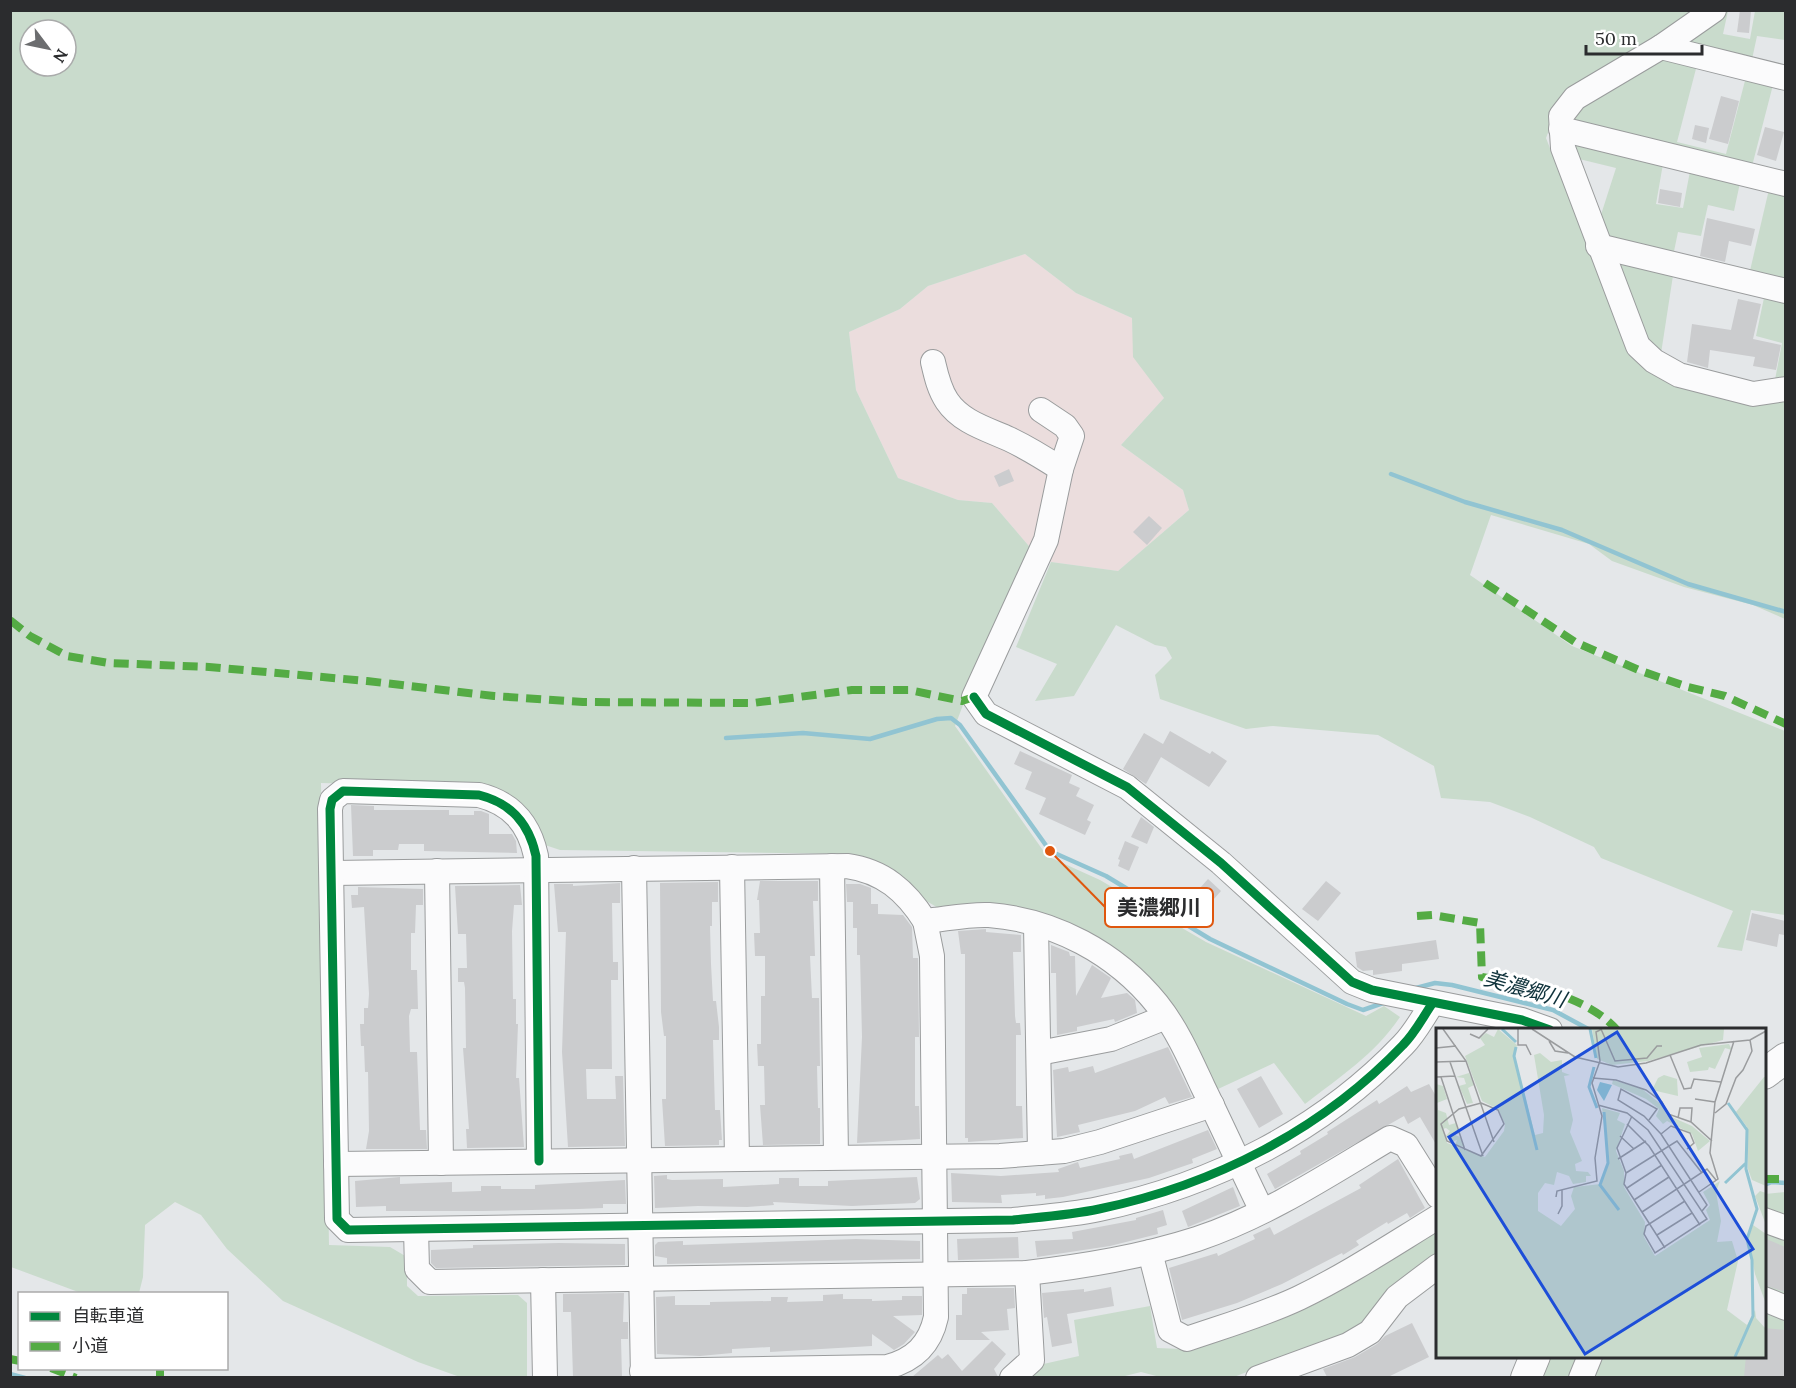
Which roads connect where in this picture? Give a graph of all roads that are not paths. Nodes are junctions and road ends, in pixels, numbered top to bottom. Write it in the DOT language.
graph roads {
  1 [pos="1714,10"];
  2 [pos="1660,47"];
  3 [pos="1785,78"];
  4 [pos="1561,129"];
  5 [pos="1785,184"];
  6 [pos="1598,246"];
  7 [pos="1785,291"];
  8 [pos="933,362"];
  9 [pos="1785,389"];
  10 [pos="1041,410"];
  11 [pos="1061,469"];
  12 [pos="832,866"];
  13 [pos="732,867"];
  14 [pos="634,868"];
  15 [pos="535,870"];
  16 [pos="437,871"];
  17 [pos="333,873"];
  18 [pos="925,921"];
  19 [pos="1036,925"];
  20 [pos="1432,1004"];
  21 [pos="1166,1017"];
  22 [pos="1547,1028"];
  23 [pos="1039,1053"];
  24 [pos="1785,1058"];
  25 [pos="1766,1072"];
  26 [pos="1212,1105"];
  27 [pos="1040,1153"];
  28 [pos="934,1155"];
  29 [pos="836,1157"];
  30 [pos="737,1159"];
  31 [pos="539,1161"];
  32 [pos="638,1161"];
  33 [pos="441,1163"];
  34 [pos="336,1164"];
  35 [pos="1239,1164"];
  36 [pos="1436,1194"];
  37 [pos="1262,1210"];
  38 [pos="1436,1218"];
  39 [pos="935,1221"];
  40 [pos="1766,1221"];
  41 [pos="640,1226"];
  42 [pos="1785,1228"];
  43 [pos="416,1229"];
  44 [pos="1150,1252"];
  45 [pos="1436,1267"];
  46 [pos="1027,1273"];
  47 [pos="936,1274"];
  48 [pos="640,1278"];
  49 [pos="543,1280"];
  50 [pos="1766,1300"];
  51 [pos="1785,1308"];
  52 [pos="1534,1358"];
  53 [pos="1589,1358"];
  54 [pos="838,1373"];
  55 [pos="642,1374"];
  56 [pos="544,1377"];
  57 [pos="1012,1377"];
  58 [pos="1258,1377"];
  59 [pos="1526,1377"];
  60 [pos="1581,1377"];
  1 -- 2 [label="street"];
  2 -- 3 [label="street"];
  2 -- 4 [label="street"];
  4 -- 5 [label="street"];
  4 -- 6 [label="street"];
  6 -- 7 [label="street"];
  6 -- 9 [label="street"];
  8 -- 11 [label="street"];
  10 -- 11 [label="street"];
  11 -- 20 [label="street"];
  12 -- 13 [label="street"];
  12 -- 18 [label="street"];
  12 -- 29 [label="street"];
  13 -- 14 [label="street"];
  13 -- 30 [label="street"];
  14 -- 15 [label="street"];
  14 -- 32 [label="street"];
  15 -- 16 [label="street"];
  15 -- 17 [label="street"];
  15 -- 31 [label="street"];
  16 -- 17 [label="street"];
  16 -- 33 [label="street"];
  17 -- 34 [label="street"];
  18 -- 19 [label="street"];
  18 -- 28 [label="street"];
  19 -- 21 [label="street"];
  19 -- 23 [label="street"];
  20 -- 22 [label="street"];
  20 -- 35 [label="street"];
  21 -- 23 [label="street"];
  21 -- 26 [label="street"];
  23 -- 27 [label="street"];
  24 -- 25 [label="main road"];
  26 -- 27 [label="street"];
  26 -- 35 [label="street"];
  27 -- 28 [label="street"];
  28 -- 29 [label="street"];
  28 -- 39 [label="street"];
  29 -- 30 [label="street"];
  30 -- 32 [label="street"];
  31 -- 32 [label="street"];
  31 -- 33 [label="street"];
  32 -- 41 [label="street"];
  33 -- 34 [label="street"];
  34 -- 43 [label="street"];
  35 -- 37 [label="street"];
  35 -- 39 [label="street"];
  36 -- 37 [label="street"];
  37 -- 44 [label="street"];
  38 -- 44 [label="street"];
  39 -- 41 [label="street"];
  39 -- 47 [label="street"];
  40 -- 42 [label="street"];
  41 -- 43 [label="street"];
  41 -- 48 [label="street"];
  43 -- 49 [label="street"];
  44 -- 46 [label="street"];
  45 -- 58 [label="street"];
  46 -- 47 [label="street"];
  46 -- 57 [label="street"];
  47 -- 48 [label="street"];
  47 -- 54 [label="street"];
  48 -- 49 [label="street"];
  48 -- 55 [label="street"];
  49 -- 56 [label="street"];
  50 -- 51 [label="street"];
  52 -- 59 [label="main road"];
  53 -- 60 [label="street"];
  54 -- 55 [label="street"];
}
